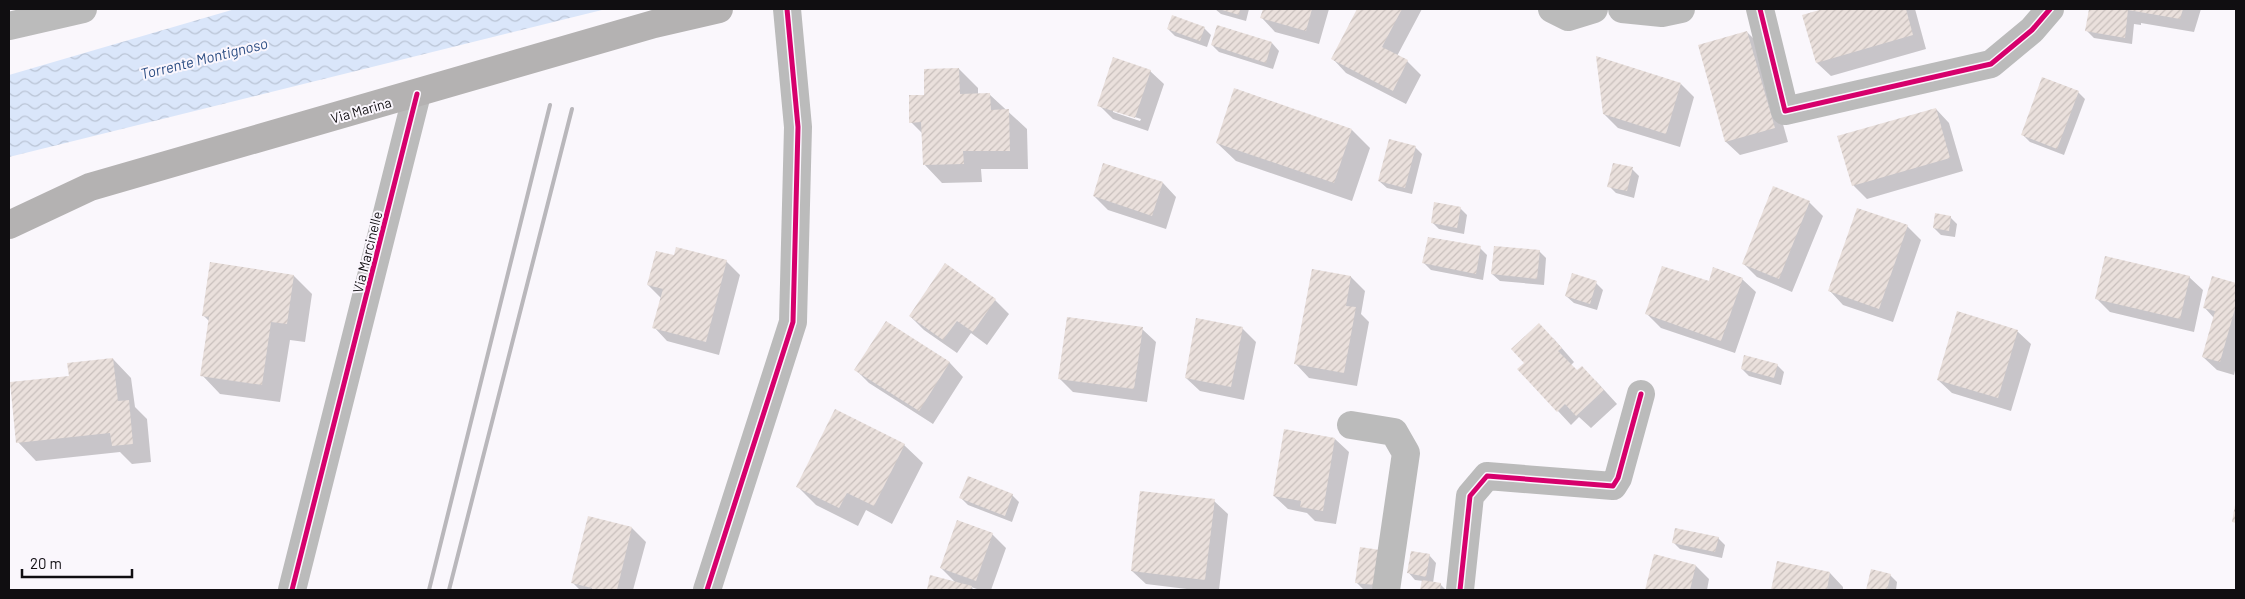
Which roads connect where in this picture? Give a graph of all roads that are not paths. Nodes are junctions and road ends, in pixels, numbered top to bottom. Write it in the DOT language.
graph roads {
  1 [pos="83,9"];
  2 [pos="719,9"];
  3 [pos="787,9"];
  4 [pos="1552,9"];
  5 [pos="1594,9"];
  6 [pos="1622,9"];
  7 [pos="1681,9"];
  8 [pos="1760,9"];
  9 [pos="2050,9"];
  10 [pos="9,26"];
  11 [pos="417,94"];
  12 [pos="9,225"];
  13 [pos="1641,394"];
  14 [pos="1351,425"];
  15 [pos="292,590"];
  16 [pos="706,590"];
  17 [pos="1386,590"];
  18 [pos="1460,590"];
  1 -- 10 [label="street"];
  2 -- 11 [label="main road, Via Marina"];
  3 -- 16 [label="street"];
  4 -- 5 [label="street"];
  6 -- 7 [label="street"];
  8 -- 9 [label="street"];
  11 -- 12 [label="main road, Via Marina"];
  11 -- 15 [label="street, Via Marcinelle"];
  13 -- 18 [label="street"];
  14 -- 17 [label="street"];
}
